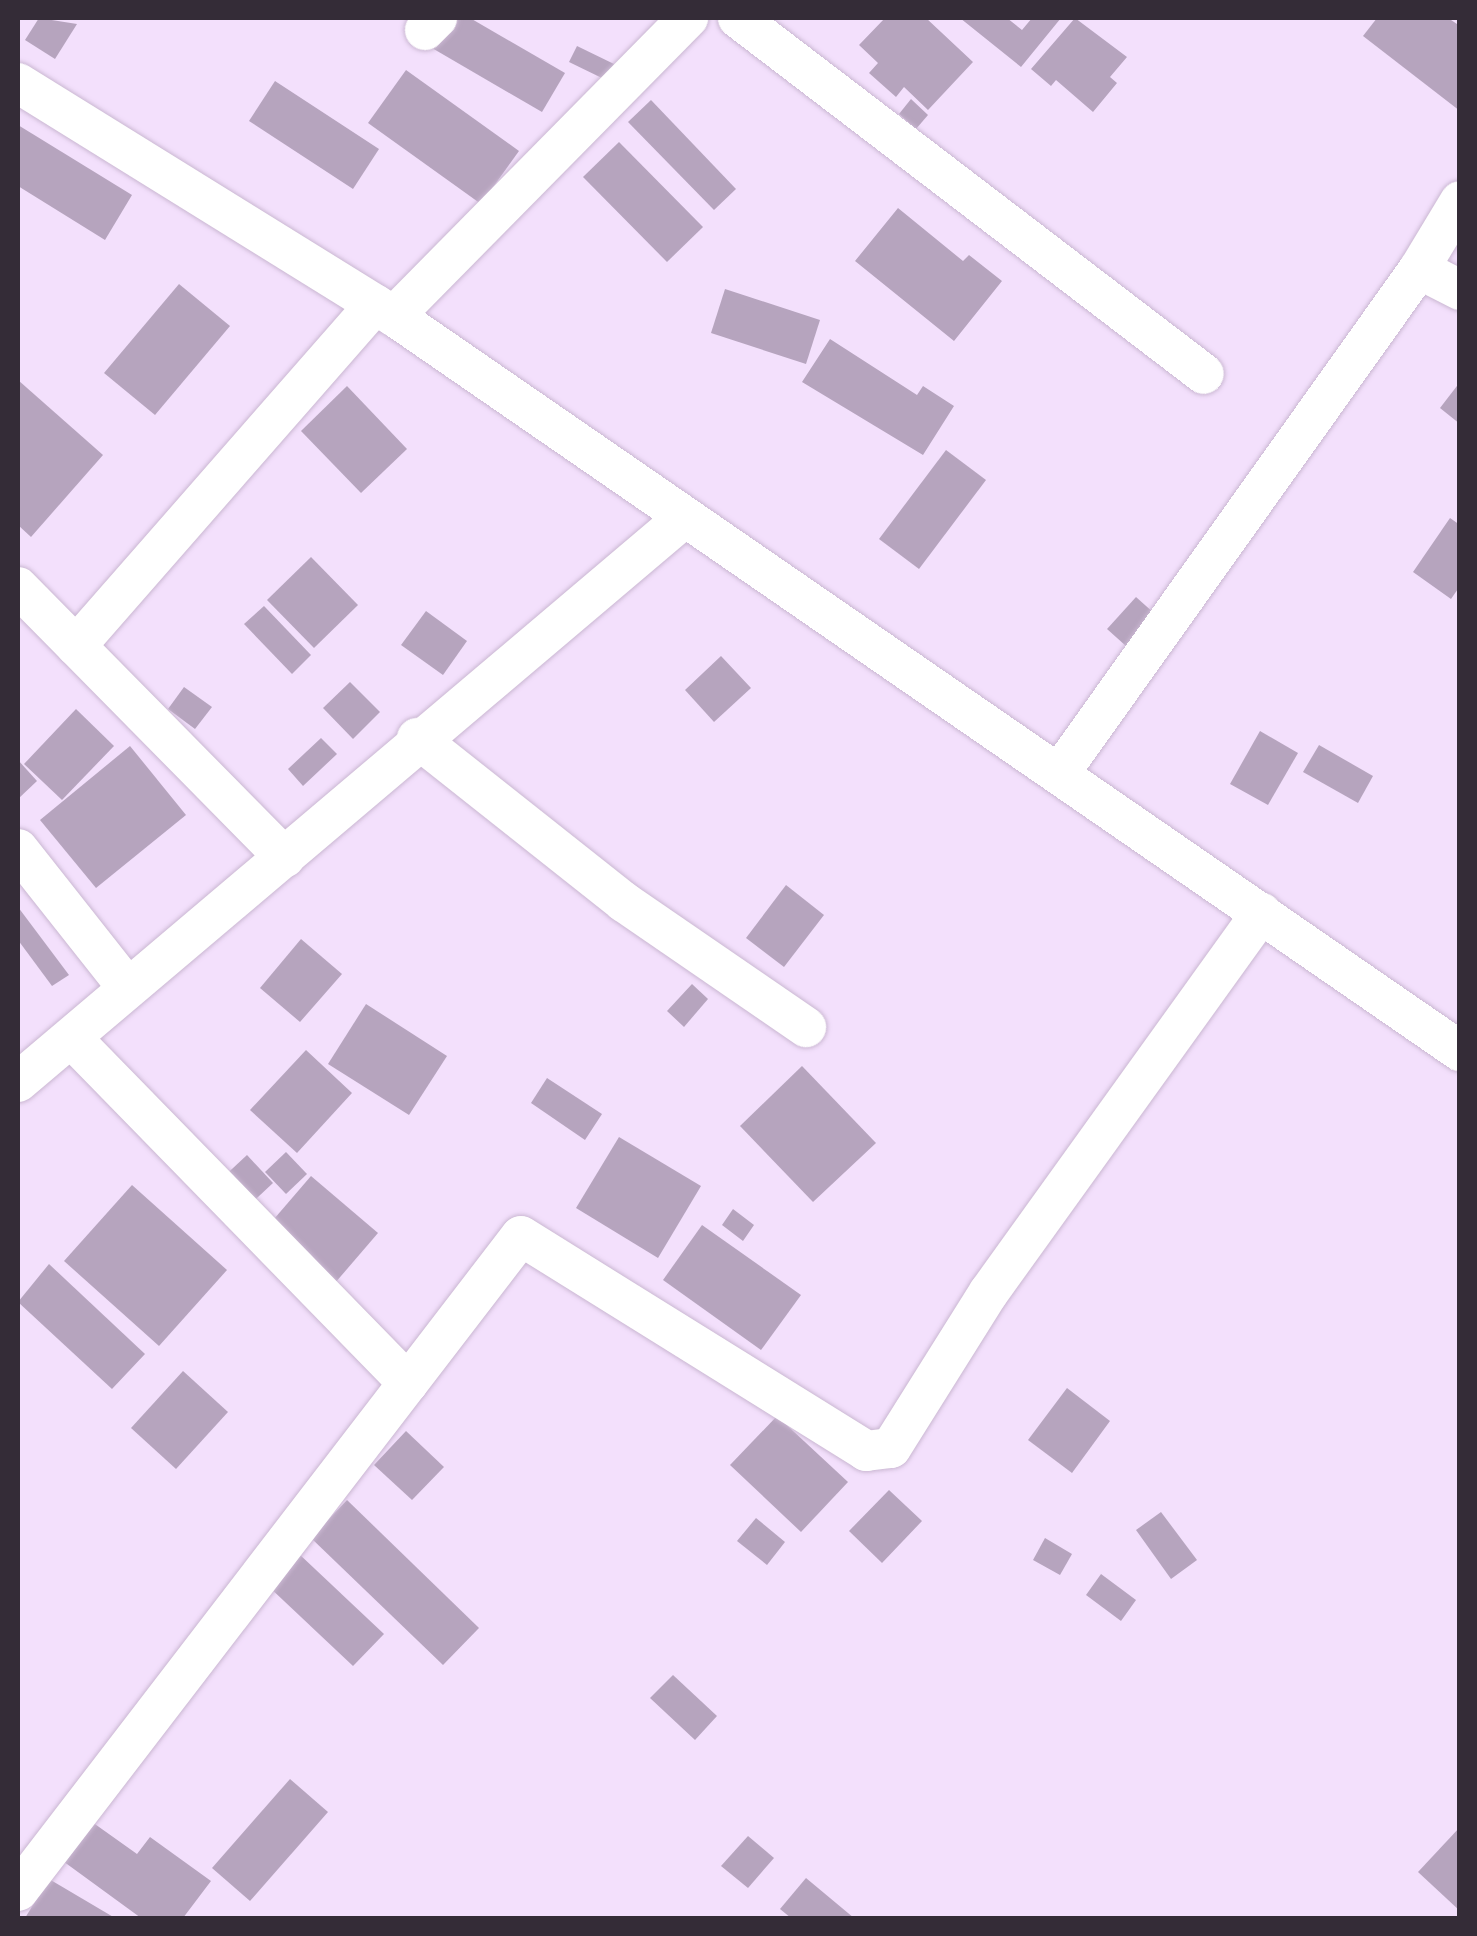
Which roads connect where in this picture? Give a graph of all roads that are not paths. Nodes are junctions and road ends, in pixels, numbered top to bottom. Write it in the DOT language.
graph roads {
  1 [pos="688,18"];
  2 [pos="738,18"];
  3 [pos="24,96"];
  4 [pos="1460,201"];
  5 [pos="1418,269"];
  6 [pos="1460,290"];
  7 [pos="384,310"];
  8 [pos="1204,374"];
  9 [pos="684,518"];
  10 [pos="18,587"];
  11 [pos="76,646"];
  12 [pos="418,738"];
  13 [pos="1059,774"];
  14 [pos="18,848"];
  15 [pos="285,858"];
  16 [pos="1261,913"];
  17 [pos="127,987"];
  18 [pos="806,1027"];
  19 [pos="71,1038"];
  20 [pos="1460,1051"];
  21 [pos="18,1082"];
  22 [pos="408,1383"];
  23 [pos="18,1891"];
  1 -- 7 [label="street"];
  2 -- 8 [label="street"];
  3 -- 7 [label="street"];
  4 -- 5 [label="street"];
  5 -- 6 [label="street"];
  5 -- 13 [label="street"];
  7 -- 9 [label="street"];
  7 -- 11 [label="street"];
  9 -- 12 [label="street"];
  9 -- 13 [label="street"];
  10 -- 11 [label="street"];
  11 -- 15 [label="street"];
  12 -- 15 [label="street"];
  12 -- 18 [label="street"];
  13 -- 16 [label="street"];
  14 -- 17 [label="street"];
  15 -- 17 [label="street"];
  16 -- 20 [label="street"];
  16 -- 22 [label="street"];
  17 -- 19 [label="street"];
  19 -- 21 [label="street"];
  19 -- 22 [label="street"];
  22 -- 23 [label="street"];
}
